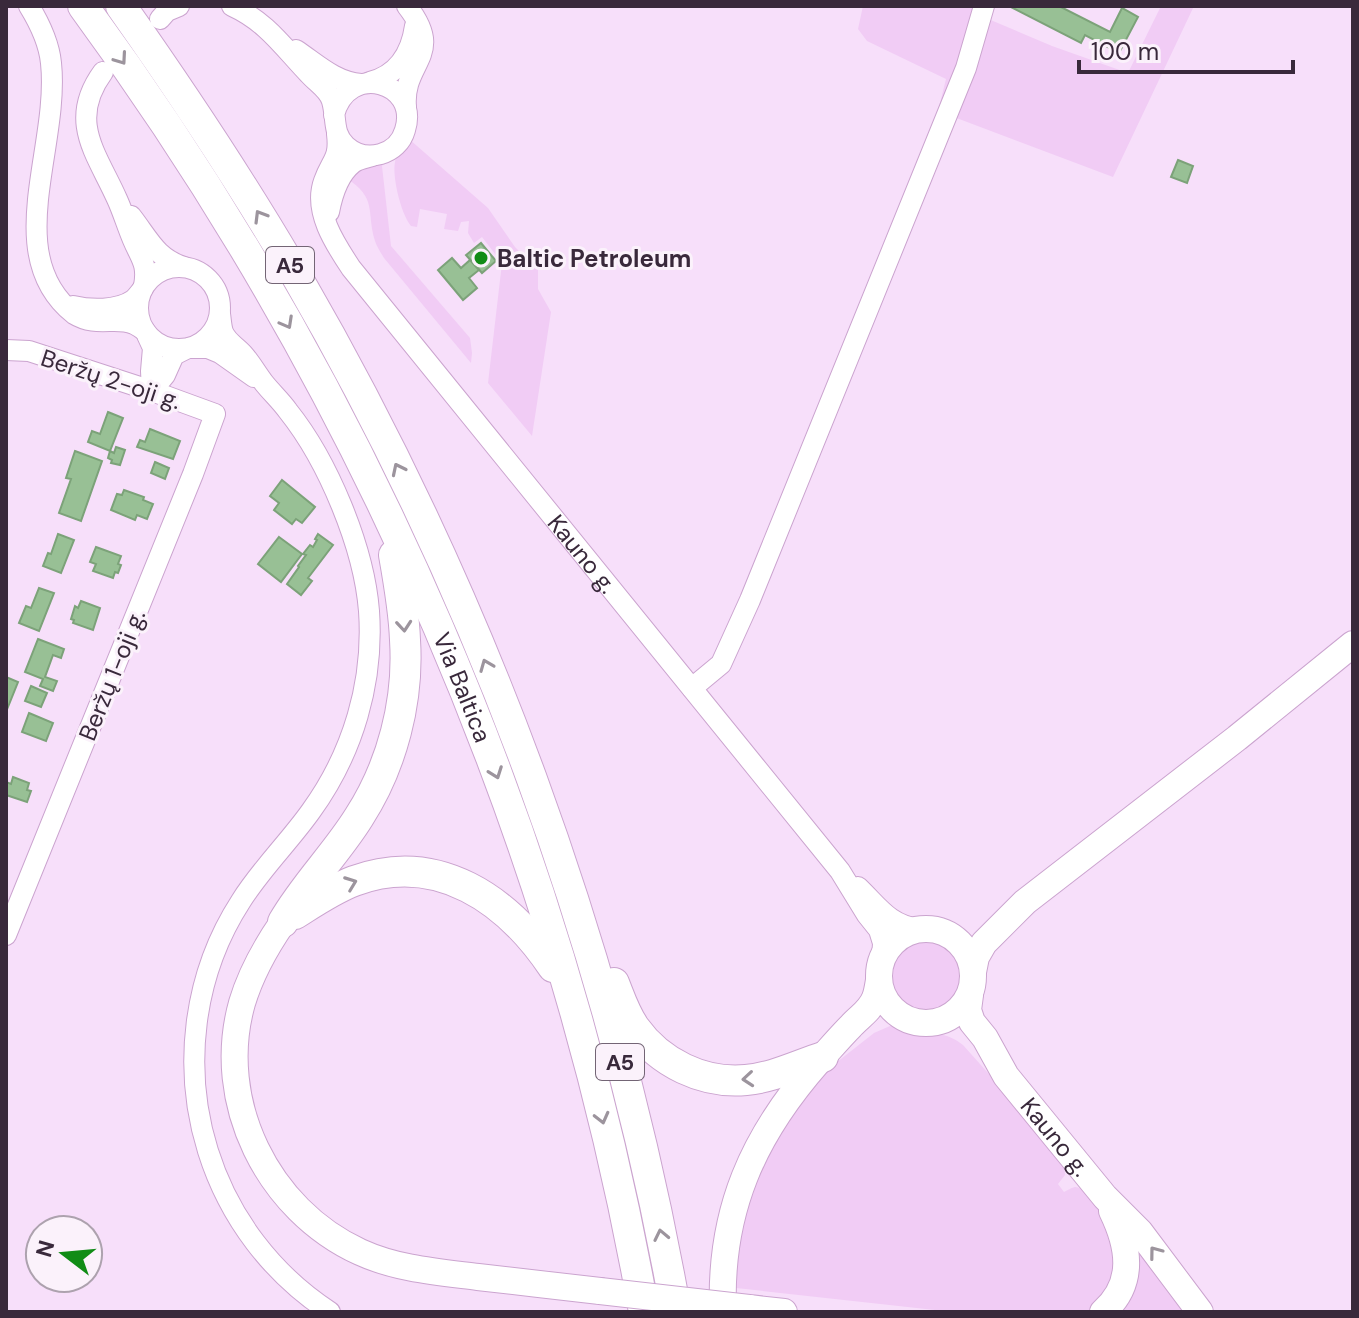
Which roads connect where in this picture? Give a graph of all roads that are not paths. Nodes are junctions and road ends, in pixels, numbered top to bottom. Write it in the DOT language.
graph roads {
  1 [pos="29,6"];
  2 [pos="83,6"];
  3 [pos="121,6"];
  4 [pos="179,6"];
  5 [pos="232,6"];
  6 [pos="984,6"];
  7 [pos="411,14"];
  8 [pos="160,19"];
  9 [pos="276,37"];
  10 [pos="103,72"];
  11 [pos="365,83"];
  12 [pos="406,107"];
  13 [pos="335,124"];
  14 [pos="372,156"];
  15 [pos="117,198"];
  16 [pos="331,232"];
  17 [pos="184,267"];
  18 [pos="143,288"];
  19 [pos="61,303"];
  20 [pos="220,314"];
  21 [pos="146,333"];
  22 [pos="188,348"];
  23 [pos="6,350"];
  24 [pos="264,383"];
  25 [pos="152,391"];
  26 [pos="215,414"];
  27 [pos="389,521"];
  28 [pos="1353,644"];
  29 [pos="692,688"];
  30 [pos="544,817"];
  31 [pos="840,871"];
  32 [pos="1025,902"];
  33 [pos="283,922"];
  34 [pos="919,929"];
  35 [pos="946,933"];
  36 [pos="6,935"];
  37 [pos="880,970"];
  38 [pos="971,984"];
  39 [pos="567,989"];
  40 [pos="920,1022"];
  41 [pos="823,1057"];
  42 [pos="1006,1076"];
  43 [pos="1105,1197"];
  44 [pos="736,1310"];
  45 [pos="330,1312"];
  46 [pos="644,1312"];
  47 [pos="676,1312"];
  48 [pos="784,1312"];
  49 [pos="1103,1312"];
  50 [pos="1200,1312"];
  1 -- 19 [label="street"];
  2 -- 27 [label="highway, Via Baltica / A5, one-way"];
  30 -- 3 [label="highway, Via Baltica / A5, one-way"];
  4 -- 8 [label="street"];
  5 -- 9 [label="street"];
  6 -- 29 [label="street"];
  7 -- 11 [label="street"];
  7 -- 12 [label="street"];
  9 -- 11 [label="street"];
  9 -- 13 [label="street"];
  10 -- 15 [label="street"];
  11 -- 12 [label="street"];
  11 -- 13 [label="street"];
  12 -- 14 [label="street"];
  13 -- 14 [label="street"];
  13 -- 16 [label="street, Kauno g."];
  14 -- 16 [label="street"];
  15 -- 17 [label="street"];
  15 -- 18 [label="street"];
  16 -- 29 [label="street, Kauno g."];
  17 -- 18 [label="street"];
  17 -- 20 [label="street"];
  18 -- 19 [label="street"];
  18 -- 21 [label="street"];
  19 -- 21 [label="street"];
  20 -- 22 [label="street"];
  20 -- 24 [label="street"];
  21 -- 22 [label="street"];
  21 -- 25 [label="street"];
  22 -- 24 [label="street"];
  22 -- 25 [label="street"];
  23 -- 25 [label="street, Beržų 2-oji g."];
  24 -- 45 [label="street"];
  25 -- 26 [label="street, Beržų 2-oji g."];
  26 -- 36 [label="street, Beržų 1-oji g."];
  27 -- 33 [label="highway, one-way"];
  27 -- 39 [label="highway, Via Baltica / A5, one-way"];
  28 -- 32 [label="main road"];
  29 -- 31 [label="street, Kauno g."];
  41 -- 30 [label="highway, one-way"];
  47 -- 30 [label="highway, Via Baltica / A5, one-way"];
  31 -- 34 [label="street, Kauno g."];
  31 -- 37 [label="street, Kauno g."];
  32 -- 35 [label="main road"];
  32 -- 38 [label="main road"];
  33 -- 39 [label="highway, one-way"];
  33 -- 44 [label="main road, bridge"];
  34 -- 35 [label="main road"];
  34 -- 37 [label="main road"];
  35 -- 38 [label="main road"];
  37 -- 40 [label="main road"];
  37 -- 41 [label="main road"];
  38 -- 40 [label="main road"];
  38 -- 42 [label="main road, Kauno g."];
  39 -- 46 [label="highway, Via Baltica / A5, one-way"];
  40 -- 41 [label="main road"];
  40 -- 42 [label="main road, Kauno g."];
  41 -- 44 [label="main road"];
  42 -- 43 [label="main road, Kauno g."];
  43 -- 49 [label="main road"];
  50 -- 43 [label="main road, one-way"];
  44 -- 48 [label="main road"];
}
